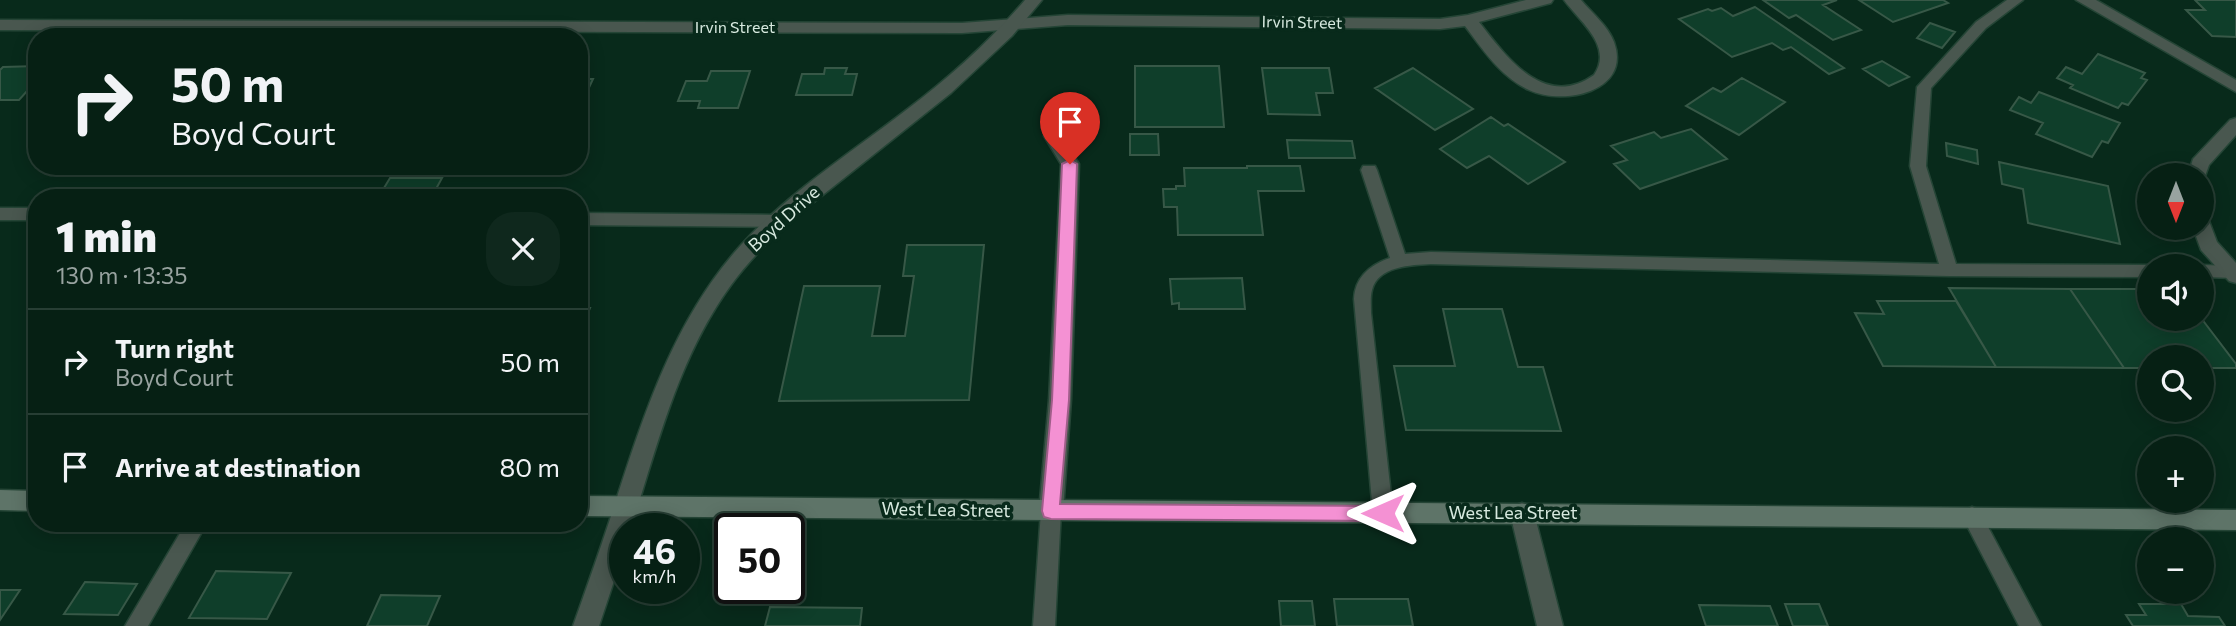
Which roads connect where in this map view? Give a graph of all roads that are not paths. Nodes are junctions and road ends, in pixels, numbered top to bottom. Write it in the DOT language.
graph roads {
  1 [pos="1034,0"];
  2 [pos="1545,0"];
  3 [pos="1572,0"];
  4 [pos="2016,0"];
  5 [pos="2084,0"];
  6 [pos="1469,20"];
  7 [pos="1016,23"];
  8 [pos="0,25"];
  9 [pos="2236,88"];
  10 [pos="2236,124"];
  11 [pos="1053,136"];
  12 [pos="2200,163"];
  13 [pos="1369,170"];
  14 [pos="0,214"];
  15 [pos="28,214"];
  16 [pos="588,219"];
  17 [pos="777,221"];
  18 [pos="2207,240"];
  19 [pos="1399,260"];
  20 [pos="1950,270"];
  21 [pos="2137,271"];
  22 [pos="2214,272"];
  23 [pos="2235,273"];
  24 [pos="0,500"];
  25 [pos="28,501"];
  26 [pos="588,506"];
  27 [pos="626,506"];
  28 [pos="1051,511"];
  29 [pos="1383,513"];
  30 [pos="1522,513"];
  31 [pos="1972,516"];
  32 [pos="2236,520"];
  33 [pos="192,532"];
  34 [pos="136,626"];
  35 [pos="586,626"];
  36 [pos="1044,626"];
  37 [pos="1550,626"];
  38 [pos="2030,626"];
  1 -- 7 [label="street, Boyd Drive"];
  2 -- 6 [label="street, Irvin Street"];
  3 -- 6 [label="street"];
  4 -- 20 [label="lane"];
  5 -- 9 [label="street"];
  6 -- 7 [label="street, Irvin Street"];
  7 -- 8 [label="street, Irvin Street"];
  7 -- 17 [label="street, Boyd Drive"];
  10 -- 12 [label="street"];
  11 -- 28 [label="street"];
  13 -- 19 [label="lane"];
  14 -- 15 [label="lane"];
  16 -- 17 [label="lane"];
  17 -- 27 [label="street, Boyd Drive"];
  18 -- 23 [label="street"];
  19 -- 20 [label="lane"];
  19 -- 29 [label="lane"];
  20 -- 21 [label="lane"];
  22 -- 23 [label="lane"];
  24 -- 25 [label="main road"];
  26 -- 27 [label="main road, West Lea Street"];
  27 -- 28 [label="main road, West Lea Street"];
  27 -- 35 [label="street, Boyd Drive"];
  28 -- 29 [label="main road, West Lea Street"];
  28 -- 36 [label="lane"];
  29 -- 30 [label="main road, West Lea Street"];
  30 -- 31 [label="main road, West Lea Street"];
  30 -- 37 [label="street"];
  31 -- 32 [label="main road, West Lea Street"];
  31 -- 38 [label="lane"];
  33 -- 34 [label="lane"];
}
